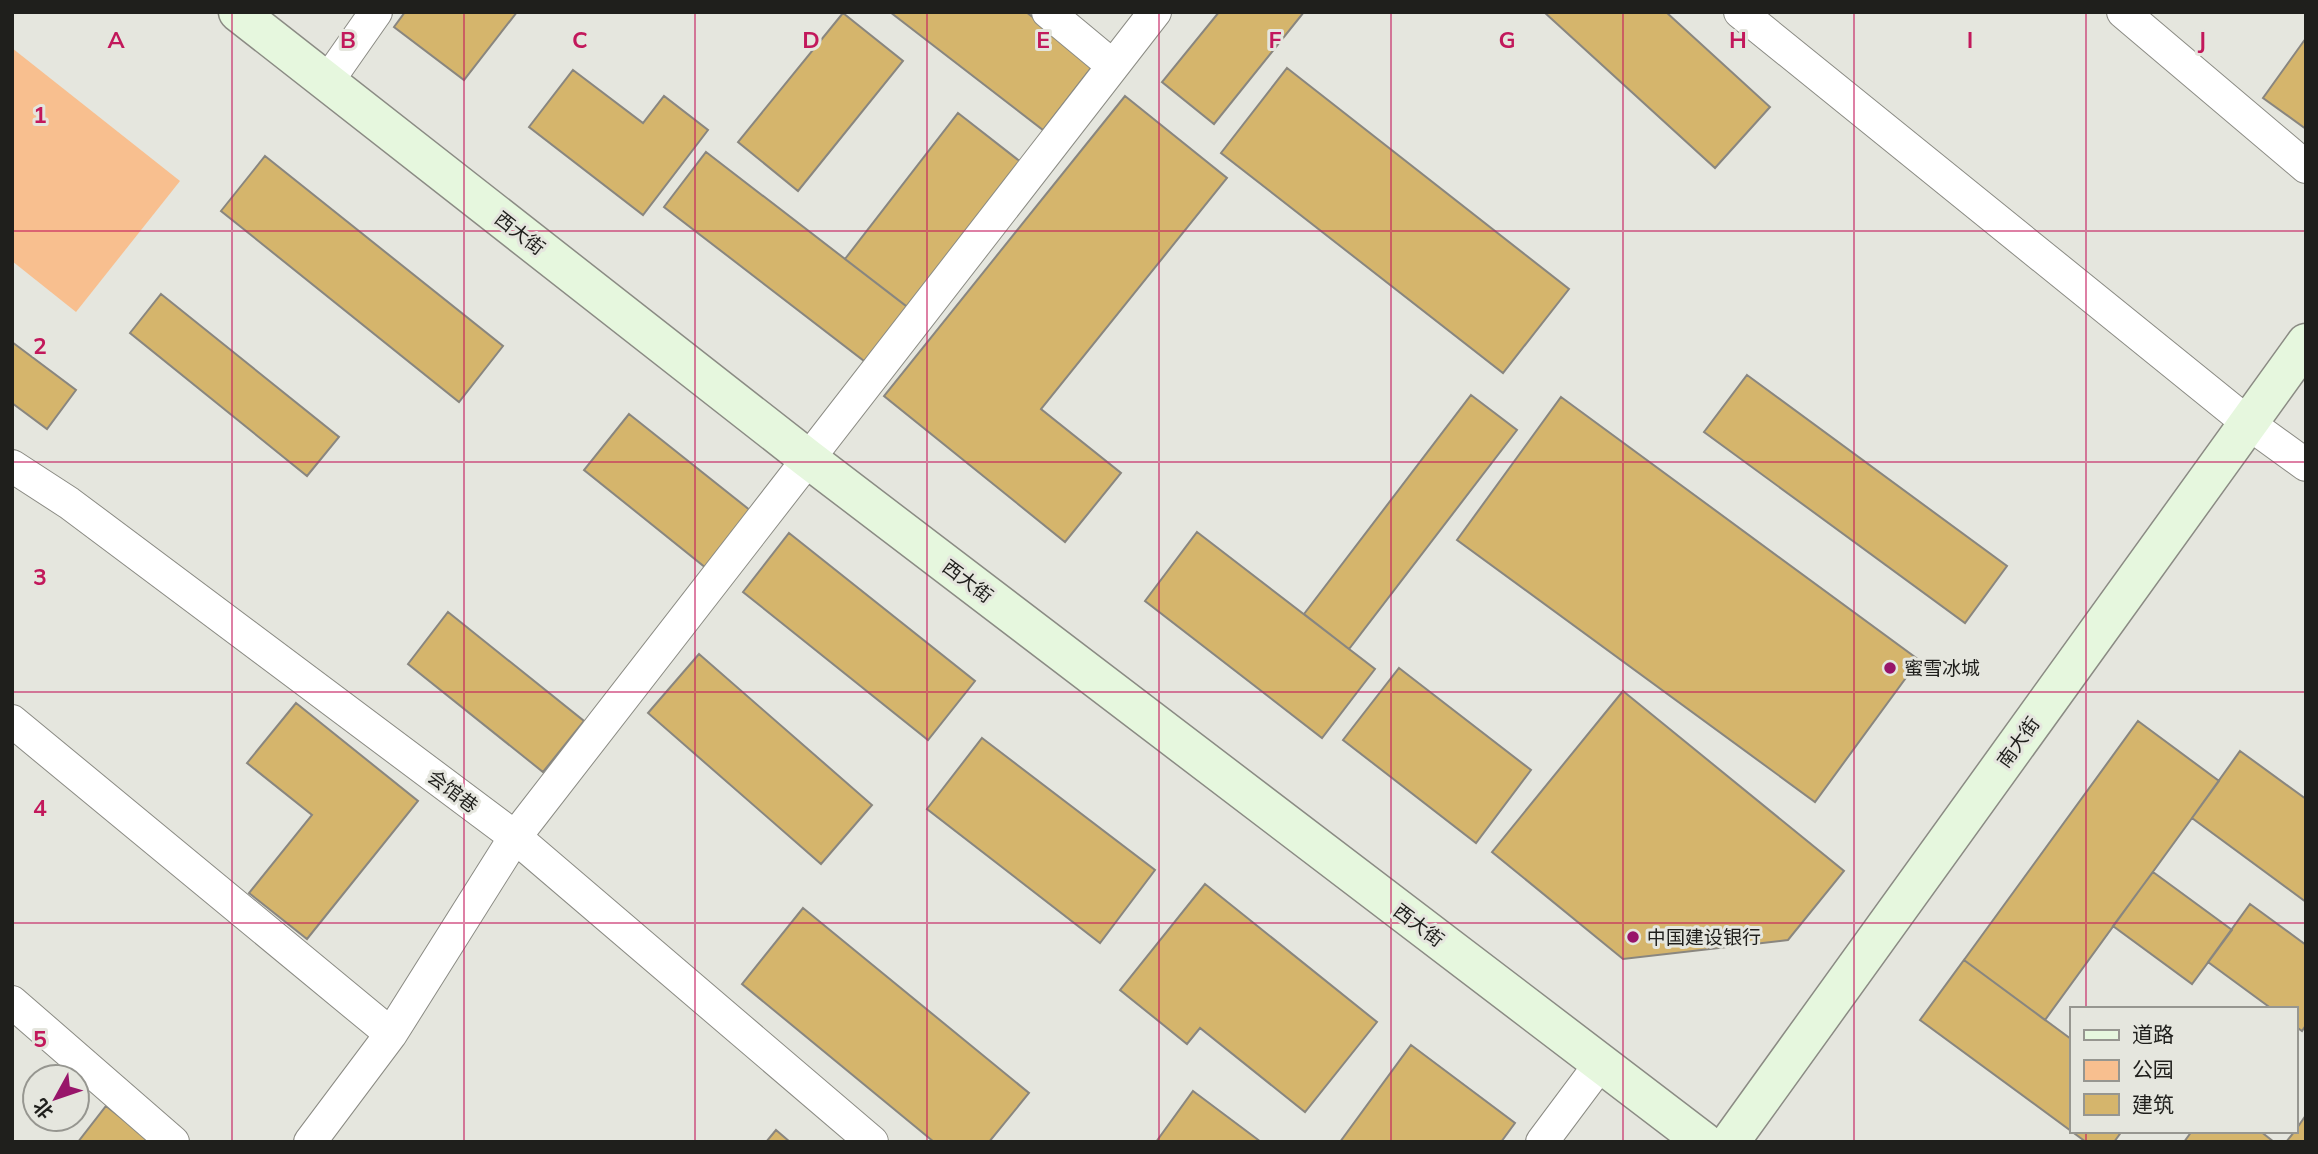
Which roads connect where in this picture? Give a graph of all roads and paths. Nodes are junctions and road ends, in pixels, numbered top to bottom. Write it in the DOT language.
graph roads {
  1 [pos="238,12"];
  2 [pos="376,12"];
  3 [pos="1048,12"];
  4 [pos="1155,12"];
  5 [pos="1741,12"];
  6 [pos="2123,12"];
  7 [pos="1113,66"];
  8 [pos="327,82"];
  9 [pos="2306,167"];
  10 [pos="2306,343"];
  11 [pos="2248,423"];
  12 [pos="807,458"];
  13 [pos="12,466"];
  14 [pos="2306,466"];
  15 [pos="12,721"];
  16 [pos="515,837"];
  17 [pos="12,1002"];
  18 [pos="391,1034"];
  19 [pos="1601,1063"];
  20 [pos="173,1142"];
  21 [pos="310,1142"];
  22 [pos="872,1142"];
  23 [pos="1542,1142"];
  24 [pos="1704,1142"];
  25 [pos="1730,1142"];
  1 -- 8 [label="main road, 西大街"];
  2 -- 8 [label="street"];
  3 -- 7 [label="street"];
  4 -- 7 [label="street"];
  5 -- 11 [label="street"];
  6 -- 9 [label="street"];
  7 -- 12 [label="street"];
  8 -- 12 [label="main road, 西大街"];
  10 -- 11 [label="main road, 南大街"];
  11 -- 14 [label="street"];
  11 -- 25 [label="main road, 南大街"];
  12 -- 16 [label="street"];
  12 -- 19 [label="main road, 西大街"];
  13 -- 16 [label="street, 会馆巷"];
  15 -- 18 [label="street"];
  16 -- 18 [label="street"];
  16 -- 22 [label="street, 会馆巷"];
  17 -- 20 [label="street"];
  18 -- 21 [label="street"];
  19 -- 23 [label="street"];
  19 -- 24 [label="main road, 西大街"];
}
